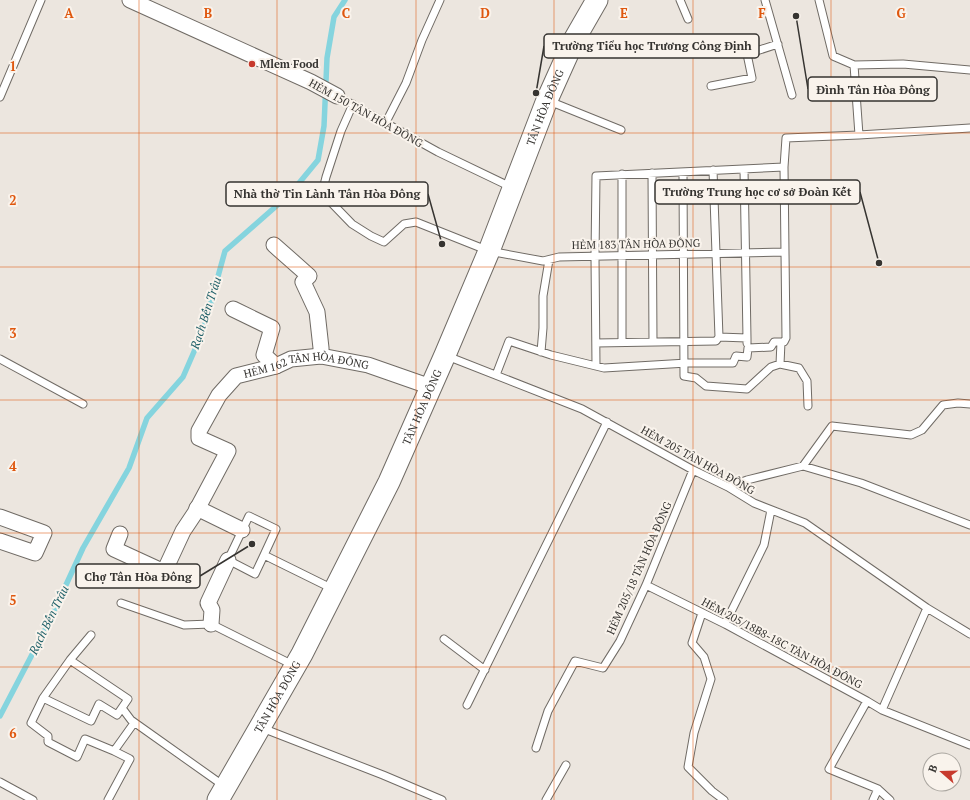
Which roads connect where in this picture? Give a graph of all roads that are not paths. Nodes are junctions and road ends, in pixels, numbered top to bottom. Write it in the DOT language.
graph roads {
  1 [pos="41,0"];
  2 [pos="130,0"];
  3 [pos="440,0"];
  4 [pos="596,0"];
  5 [pos="680,0"];
  6 [pos="765,0"];
  7 [pos="819,0"];
  8 [pos="688,19"];
  9 [pos="778,44"];
  10 [pos="854,65"];
  11 [pos="970,70"];
  12 [pos="711,86"];
  13 [pos="792,95"];
  14 [pos="337,96"];
  15 [pos="0,97"];
  16 [pos="547,100"];
  17 [pos="353,104"];
  18 [pos="385,124"];
  19 [pos="970,128"];
  20 [pos="621,130"];
  21 [pos="858,135"];
  22 [pos="784,167"];
  23 [pos="744,169"];
  24 [pos="713,170"];
  25 [pos="683,172"];
  26 [pos="652,173"];
  27 [pos="622,174"];
  28 [pos="513,188"];
  29 [pos="274,245"];
  30 [pos="489,251"];
  31 [pos="785,252"];
  32 [pos="716,253"];
  33 [pos="745,253"];
  34 [pos="683,254"];
  35 [pos="652,255"];
  36 [pos="622,256"];
  37 [pos="595,257"];
  38 [pos="549,260"];
  39 [pos="233,309"];
  40 [pos="718,337"];
  41 [pos="746,338"];
  42 [pos="622,342"];
  43 [pos="652,342"];
  44 [pos="683,342"];
  45 [pos="781,342"];
  46 [pos="596,343"];
  47 [pos="748,348"];
  48 [pos="541,352"];
  49 [pos="445,355"];
  50 [pos="321,356"];
  51 [pos="0,359"];
  52 [pos="683,363"];
  53 [pos="780,364"];
  54 [pos="276,366"];
  55 [pos="596,366"];
  56 [pos="496,375"];
  57 [pos="431,387"];
  58 [pos="83,404"];
  59 [pos="970,404"];
  60 [pos="808,406"];
  61 [pos="607,422"];
  62 [pos="803,466"];
  63 [pos="693,470"];
  64 [pos="728,487"];
  65 [pos="198,508"];
  66 [pos="771,510"];
  67 [pos="0,517"];
  68 [pos="970,525"];
  69 [pos="242,530"];
  70 [pos="120,534"];
  71 [pos="0,541"];
  72 [pos="264,555"];
  73 [pos="228,560"];
  74 [pos="646,585"];
  75 [pos="335,590"];
  76 [pos="121,603"];
  77 [pos="927,608"];
  78 [pos="702,613"];
  79 [pos="211,624"];
  80 [pos="725,624"];
  81 [pos="970,634"];
  82 [pos="91,635"];
  83 [pos="444,639"];
  84 [pos="70,660"];
  85 [pos="295,666"];
  86 [pos="485,670"];
  87 [pos="43,698"];
  88 [pos="867,700"];
  89 [pos="467,705"];
  90 [pos="122,708"];
  91 [pos="882,710"];
  92 [pos="134,723"];
  93 [pos="260,728"];
  94 [pos="970,745"];
  95 [pos="536,748"];
  96 [pos="114,751"];
  97 [pos="566,765"];
  98 [pos="0,782"];
  99 [pos="878,789"];
  100 [pos="222,794"];
  101 [pos="33,800"];
  102 [pos="108,800"];
  103 [pos="442,800"];
  104 [pos="546,800"];
  105 [pos="724,800"];
  106 [pos="873,800"];
  107 [pos="890,800"];
  1 -- 15 [label="lane"];
  2 -- 14 [label="street, HẺM 150 TÂN HÒA ĐÔNG"];
  3 -- 18 [label="lane"];
  4 -- 16 [label="street, TÂN HÒA ĐÔNG"];
  5 -- 8 [label="lane"];
  6 -- 9 [label="lane"];
  7 -- 10 [label="lane"];
  9 -- 12 [label="lane"];
  9 -- 13 [label="lane"];
  10 -- 11 [label="lane"];
  10 -- 21 [label="lane"];
  14 -- 17 [label="lane, HẺM 150 TÂN HÒA ĐÔNG"];
  16 -- 20 [label="lane"];
  16 -- 28 [label="street, TÂN HÒA ĐÔNG"];
  17 -- 18 [label="lane, HẺM 150 TÂN HÒA ĐÔNG"];
  17 -- 30 [label="lane, HẺM 183 TÂN HÒA ĐÔNG"];
  18 -- 28 [label="lane, HẺM 150 TÂN HÒA ĐÔNG"];
  19 -- 21 [label="lane"];
  21 -- 22 [label="lane"];
  22 -- 23 [label="lane"];
  22 -- 31 [label="lane"];
  23 -- 24 [label="lane"];
  23 -- 33 [label="lane"];
  24 -- 25 [label="lane"];
  24 -- 32 [label="lane"];
  25 -- 26 [label="lane"];
  25 -- 34 [label="lane"];
  26 -- 27 [label="lane"];
  26 -- 35 [label="lane"];
  27 -- 36 [label="lane"];
  27 -- 37 [label="lane"];
  28 -- 30 [label="street, TÂN HÒA ĐÔNG"];
  29 -- 50 [label="street"];
  30 -- 38 [label="lane, HẺM 183 TÂN HÒA ĐÔNG"];
  30 -- 49 [label="street, TÂN HÒA ĐÔNG"];
  31 -- 33 [label="lane, HẺM 183 TÂN HÒA ĐÔNG"];
  31 -- 45 [label="lane"];
  32 -- 33 [label="lane, HẺM 183 TÂN HÒA ĐÔNG"];
  32 -- 34 [label="lane, HẺM 183 TÂN HÒA ĐÔNG"];
  32 -- 40 [label="lane"];
  33 -- 41 [label="lane"];
  34 -- 35 [label="lane, HẺM 183 TÂN HÒA ĐÔNG"];
  34 -- 44 [label="lane"];
  35 -- 36 [label="lane, HẺM 183 TÂN HÒA ĐÔNG"];
  35 -- 43 [label="lane"];
  36 -- 37 [label="lane, HẺM 183 TÂN HÒA ĐÔNG"];
  36 -- 42 [label="lane"];
  37 -- 38 [label="lane, HẺM 183 TÂN HÒA ĐÔNG"];
  37 -- 46 [label="lane"];
  38 -- 48 [label="lane"];
  39 -- 54 [label="street"];
  40 -- 41 [label="lane"];
  40 -- 44 [label="lane"];
  41 -- 47 [label="lane"];
  42 -- 43 [label="lane"];
  42 -- 46 [label="lane"];
  43 -- 44 [label="lane"];
  44 -- 52 [label="lane"];
  45 -- 47 [label="lane"];
  45 -- 53 [label="lane"];
  46 -- 55 [label="lane"];
  47 -- 52 [label="lane"];
  48 -- 55 [label="lane"];
  48 -- 56 [label="lane"];
  49 -- 56 [label="lane, HẺM 205 TÂN HÒA ĐÔNG"];
  49 -- 57 [label="street, TÂN HÒA ĐÔNG"];
  50 -- 54 [label="street, HẺM 162 TÂN HÒA ĐÔNG"];
  50 -- 57 [label="street, HẺM 162 TÂN HÒA ĐÔNG"];
  51 -- 58 [label="lane"];
  52 -- 53 [label="lane"];
  52 -- 55 [label="lane"];
  53 -- 60 [label="lane"];
  54 -- 65 [label="street, HẺM 162 TÂN HÒA ĐÔNG"];
  56 -- 61 [label="lane, HẺM 205 TÂN HÒA ĐÔNG"];
  57 -- 75 [label="street, TÂN HÒA ĐÔNG"];
  59 -- 62 [label="lane"];
  61 -- 63 [label="lane, HẺM 205 TÂN HÒA ĐÔNG"];
  61 -- 86 [label="lane"];
  62 -- 64 [label="lane"];
  62 -- 68 [label="lane"];
  63 -- 64 [label="lane, HẺM 205 TÂN HÒA ĐÔNG"];
  63 -- 74 [label="lane, HẺM 205/18 TÂN HÒA ĐÔNG"];
  64 -- 66 [label="lane, HẺM 205 TÂN HÒA ĐÔNG"];
  65 -- 69 [label="street"];
  65 -- 70 [label="street"];
  66 -- 77 [label="lane, HẺM 205 TÂN HÒA ĐÔNG"];
  66 -- 80 [label="lane"];
  67 -- 71 [label="street"];
  69 -- 72 [label="lane"];
  69 -- 73 [label="lane"];
  72 -- 73 [label="lane"];
  72 -- 75 [label="lane"];
  73 -- 79 [label="street"];
  74 -- 78 [label="lane, HẺM 205/18B8-18C TÂN HÒA ĐÔNG"];
  74 -- 95 [label="lane, HẺM 205/18 TÂN HÒA ĐÔNG"];
  75 -- 85 [label="street, TÂN HÒA ĐÔNG"];
  76 -- 79 [label="lane"];
  77 -- 81 [label="lane, HẺM 205 TÂN HÒA ĐÔNG"];
  77 -- 91 [label="lane"];
  78 -- 80 [label="lane, HẺM 205/18B8-18C TÂN HÒA ĐÔNG"];
  78 -- 105 [label="lane"];
  79 -- 85 [label="lane"];
  80 -- 88 [label="lane, HẺM 205/18B8-18C TÂN HÒA ĐÔNG"];
  82 -- 84 [label="lane"];
  83 -- 86 [label="lane"];
  84 -- 87 [label="lane"];
  84 -- 90 [label="lane"];
  85 -- 93 [label="street, TÂN HÒA ĐÔNG"];
  86 -- 89 [label="lane"];
  87 -- 90 [label="lane"];
  87 -- 96 [label="lane"];
  88 -- 91 [label="lane, HẺM 205/18B8-18C TÂN HÒA ĐÔNG"];
  88 -- 99 [label="lane"];
  90 -- 92 [label="lane"];
  91 -- 94 [label="lane, HẺM 205/18B8-18C TÂN HÒA ĐÔNG"];
  92 -- 96 [label="lane"];
  92 -- 100 [label="lane"];
  93 -- 100 [label="street, TÂN HÒA ĐÔNG"];
  93 -- 103 [label="lane"];
  96 -- 102 [label="lane"];
  97 -- 104 [label="lane"];
  98 -- 101 [label="lane"];
  99 -- 106 [label="lane"];
  99 -- 107 [label="lane"];
}
